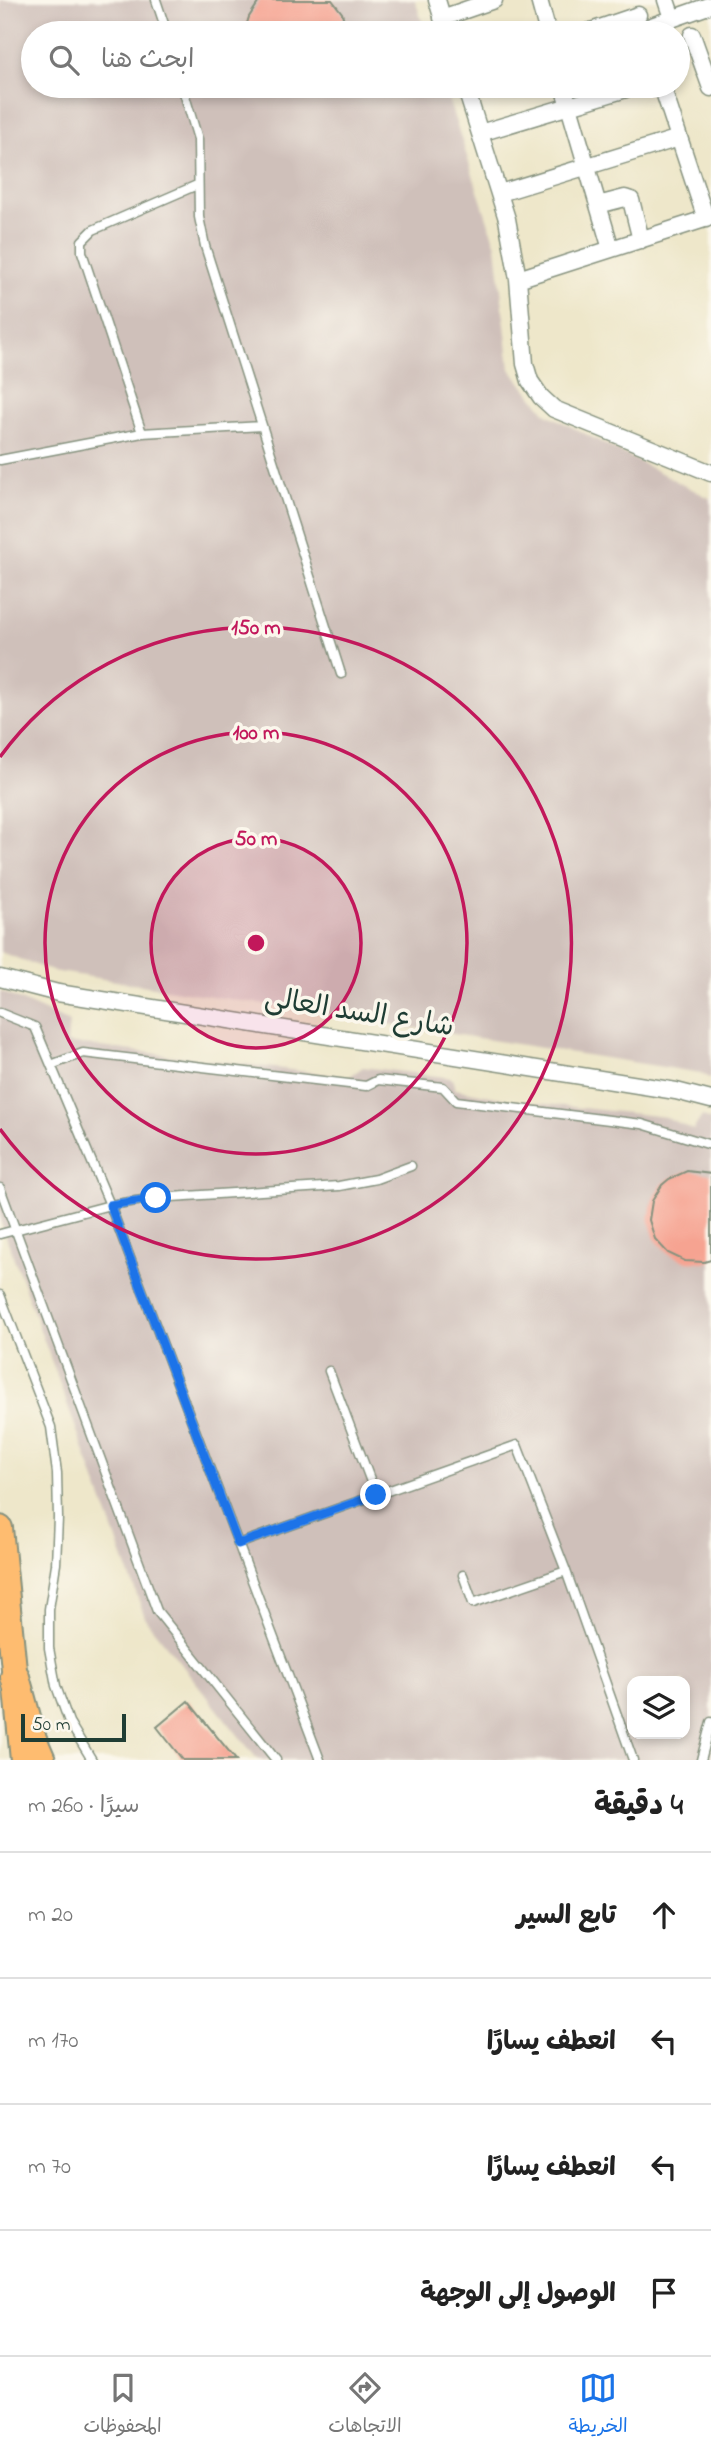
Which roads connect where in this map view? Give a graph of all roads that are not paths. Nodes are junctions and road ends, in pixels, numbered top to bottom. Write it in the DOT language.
graph roads {
  1 [pos="156,0"];
  2 [pos="437,0"];
  3 [pos="494,0"];
  4 [pos="539,0"];
  5 [pos="666,0"];
  6 [pos="711,5"];
  7 [pos="672,18"];
  8 [pos="639,19"];
  9 [pos="162,21"];
  10 [pos="443,21"];
  11 [pos="454,21"];
  12 [pos="545,21"];
  13 [pos="692,35"];
  14 [pos="710,79"];
  15 [pos="186,98"];
  16 [pos="469,98"];
  17 [pos="566,98"];
  18 [pos="595,98"];
  19 [pos="666,98"];
  20 [pos="568,106"];
  21 [pos="480,133"];
  22 [pos="679,138"];
  23 [pos="586,167"];
  24 [pos="198,185"];
  25 [pos="500,193"];
  26 [pos="598,205"];
  27 [pos="708,218"];
  28 [pos="640,240"];
  29 [pos="611,249"];
  30 [pos="518,279"];
  31 [pos="262,426"];
  32 [pos="142,433"];
  33 [pos="0,460"];
  34 [pos="711,473"];
  35 [pos="341,674"];
  36 [pos="0,978"];
  37 [pos="0,1013"];
  38 [pos="51,1065"];
  39 [pos="711,1100"];
  40 [pos="711,1145"];
  41 [pos="411,1166"];
  42 [pos="0,1188"];
  43 [pos="110,1205"];
  44 [pos="16,1230"];
  45 [pos="0,1234"];
  46 [pos="0,1295"];
  47 [pos="329,1371"];
  48 [pos="376,1495"];
  49 [pos="0,1528"];
  50 [pos="238,1544"];
  51 [pos="566,1571"];
  52 [pos="463,1575"];
  53 [pos="15,1677"];
  54 [pos="711,1721"];
  55 [pos="23,1760"];
  56 [pos="41,1760"];
  57 [pos="92,1760"];
  58 [pos="276,1760"];
  59 [pos="320,1760"];
  60 [pos="633,1760"];
  61 [pos="701,1760"];
  1 -- 9 [label="lane"];
  2 -- 10 [label="street"];
  3 -- 11 [label="street"];
  4 -- 12 [label="street"];
  5 -- 7 [label="street"];
  6 -- 7 [label="street"];
  7 -- 8 [label="street"];
  13 -- 14 [label="street"];
  15 -- 24 [label="lane"];
  16 -- 21 [label="street"];
  17 -- 20 [label="street"];
  18 -- 20 [label="street"];
  19 -- 22 [label="street"];
  20 -- 21 [label="street"];
  20 -- 23 [label="street"];
  21 -- 25 [label="street"];
  22 -- 23 [label="street"];
  22 -- 27 [label="street"];
  23 -- 25 [label="street"];
  23 -- 26 [label="street"];
  24 -- 31 [label="lane"];
  24 -- 32 [label="lane"];
  25 -- 30 [label="street"];
  26 -- 28 [label="street"];
  26 -- 29 [label="street"];
  27 -- 28 [label="street"];
  28 -- 29 [label="street"];
  29 -- 30 [label="street"];
  30 -- 34 [label="street"];
  31 -- 32 [label="lane"];
  31 -- 35 [label="lane"];
  32 -- 33 [label="lane"];
  36 -- 39 [label="street, شارع السد العالى"];
  37 -- 38 [label="lane"];
  38 -- 40 [label="lane"];
  38 -- 43 [label="lane"];
  41 -- 43 [label="lane"];
  42 -- 44 [label="lane"];
  43 -- 44 [label="lane"];
  43 -- 50 [label="lane"];
  44 -- 45 [label="lane"];
  44 -- 58 [label="lane"];
  46 -- 57 [label="lane"];
  47 -- 48 [label="lane"];
  48 -- 50 [label="lane"];
  48 -- 51 [label="lane"];
  49 -- 53 [label="main road"];
  50 -- 59 [label="lane"];
  51 -- 52 [label="lane"];
  51 -- 60 [label="lane"];
  53 -- 55 [label="main road"];
  53 -- 56 [label="highway"];
  54 -- 61 [label="lane"];
}
